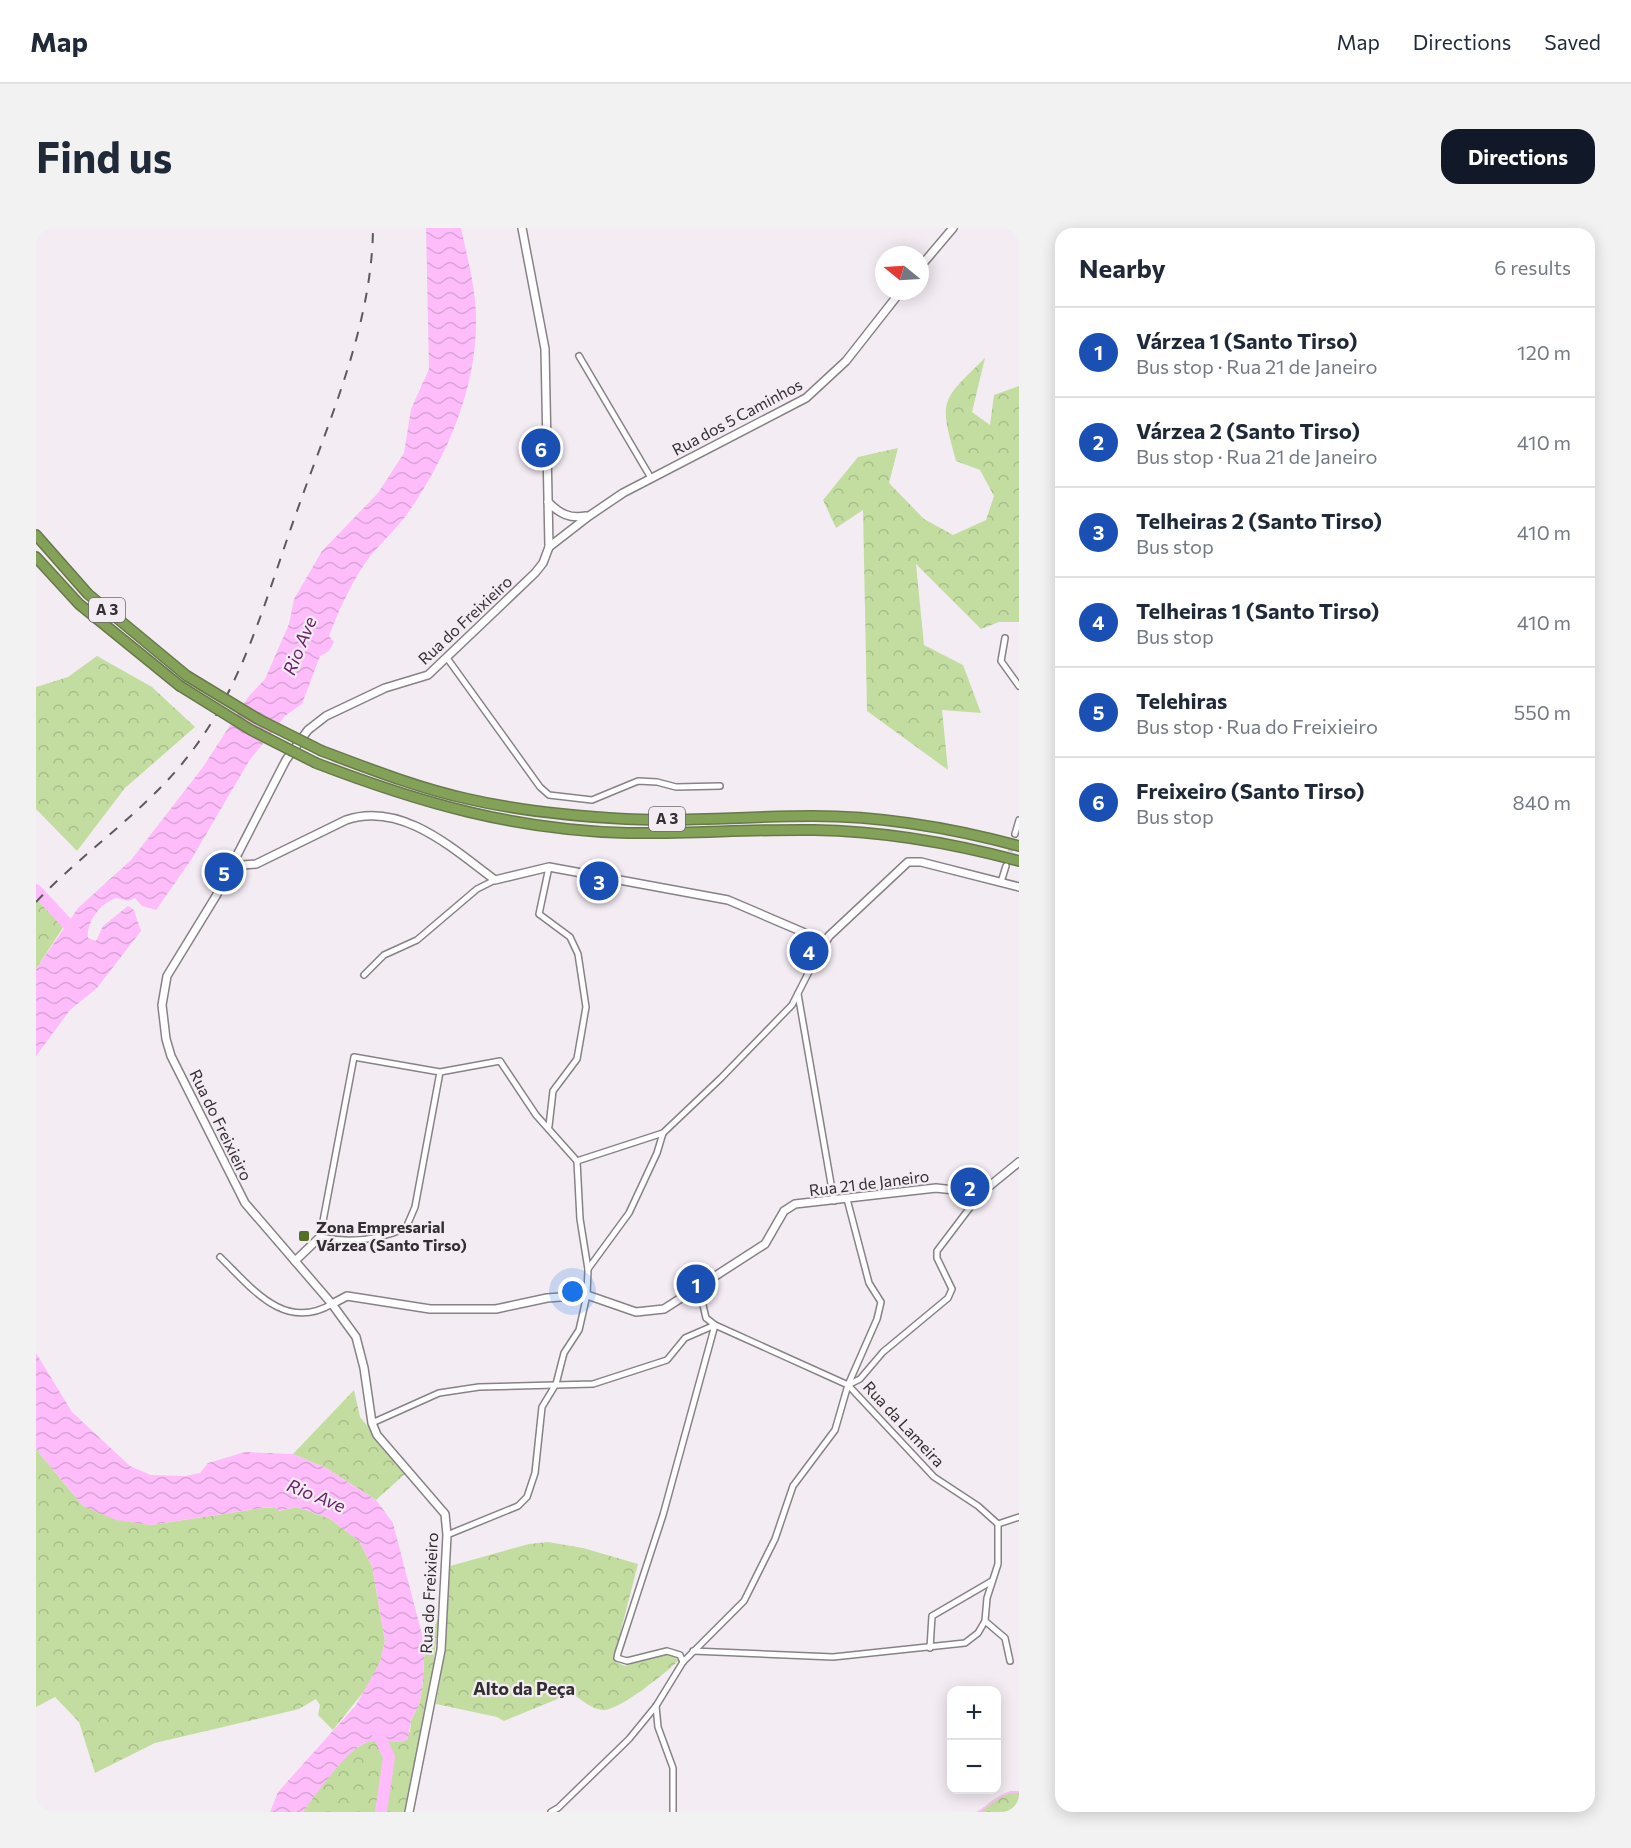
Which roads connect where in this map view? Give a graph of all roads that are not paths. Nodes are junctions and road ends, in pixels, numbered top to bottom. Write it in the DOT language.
graph roads {
  1 [pos="522,228"];
  2 [pos="953,228"];
  3 [pos="929,256"];
  4 [pos="894,300"];
  5 [pos="579,356"];
  6 [pos="651,478"];
  7 [pos="548,502"];
  8 [pos="589,516"];
  9 [pos="36,535"];
  10 [pos="549,547"];
  11 [pos="36,556"];
  12 [pos="1005,638"];
  13 [pos="447,658"];
  14 [pos="1019,686"];
  15 [pos="720,786"];
  16 [pos="1019,820"];
  17 [pos="1015,834"];
  18 [pos="1019,846"];
  19 [pos="1019,861"];
  20 [pos="233,863"];
  21 [pos="1006,866"];
  22 [pos="549,867"];
  23 [pos="495,880"];
  24 [pos="1001,882"];
  25 [pos="1019,887"];
  26 [pos="820,950"];
  27 [pos="364,975"];
  28 [pos="798,994"];
  29 [pos="440,1072"];
  30 [pos="549,1126"];
  31 [pos="663,1133"];
  32 [pos="577,1161"];
  33 [pos="1019,1162"];
  34 [pos="981,1193"];
  35 [pos="847,1199"];
  36 [pos="834,1201"];
  37 [pos="320,1237"];
  38 [pos="220,1257"];
  39 [pos="295,1261"];
  40 [pos="588,1269"];
  41 [pos="699,1288"];
  42 [pos="587,1295"];
  43 [pos="332,1304"];
  44 [pos="715,1325"];
  45 [pos="556,1384"];
  46 [pos="848,1385"];
  47 [pos="372,1424"];
  48 [pos="1019,1517"];
  49 [pos="998,1524"];
  50 [pos="447,1535"];
  51 [pos="992,1581"];
  52 [pos="985,1621"];
  53 [pos="930,1648"];
  54 [pos="693,1651"];
  55 [pos="1010,1661"];
  56 [pos="683,1662"];
  57 [pos="656,1706"];
  58 [pos="409,1812"];
  59 [pos="551,1812"];
  60 [pos="673,1812"];
  1 -- 7 [label="street"];
  2 -- 3 [label="street"];
  4 -- 6 [label="street, Rua dos 5 Caminhos"];
  5 -- 6 [label="street"];
  6 -- 8 [label="street, Rua dos 5 Caminhos"];
  7 -- 8 [label="street"];
  7 -- 10 [label="street"];
  8 -- 10 [label="street, Rua dos 5 Caminhos"];
  9 -- 18 [label="highway, A 3, bridge"];
  10 -- 13 [label="street, Rua do Freixieiro"];
  11 -- 19 [label="highway, A 3, bridge"];
  12 -- 14 [label="street"];
  13 -- 15 [label="street"];
  13 -- 20 [label="street, Rua do Freixieiro"];
  16 -- 17 [label="street"];
  20 -- 23 [label="street"];
  20 -- 39 [label="street, Rua do Freixieiro"];
  21 -- 24 [label="street"];
  22 -- 23 [label="street"];
  22 -- 26 [label="street"];
  22 -- 30 [label="street"];
  23 -- 27 [label="street"];
  24 -- 25 [label="street"];
  24 -- 26 [label="street"];
  26 -- 28 [label="street"];
  28 -- 31 [label="street"];
  28 -- 36 [label="street"];
  29 -- 30 [label="street"];
  29 -- 37 [label="street"];
  29 -- 37 [label="street"];
  30 -- 32 [label="street"];
  31 -- 32 [label="street"];
  31 -- 40 [label="street"];
  32 -- 40 [label="street"];
  33 -- 34 [label="street"];
  34 -- 35 [label="street, Rua 21 de Janeiro"];
  34 -- 46 [label="street"];
  35 -- 36 [label="street, Rua 21 de Janeiro"];
  35 -- 46 [label="street"];
  36 -- 41 [label="street, Rua 21 de Janeiro"];
  37 -- 39 [label="street"];
  38 -- 43 [label="street"];
  39 -- 43 [label="street, Rua do Freixieiro"];
  40 -- 42 [label="street"];
  41 -- 42 [label="street, Rua 21 de Janeiro"];
  41 -- 44 [label="street"];
  42 -- 43 [label="street"];
  42 -- 45 [label="street"];
  43 -- 47 [label="street, Rua do Freixieiro"];
  44 -- 45 [label="street"];
  44 -- 46 [label="street"];
  44 -- 56 [label="street"];
  45 -- 47 [label="street"];
  45 -- 50 [label="street"];
  46 -- 49 [label="street, Rua da Lameira"];
  46 -- 54 [label="street"];
  47 -- 50 [label="street, Rua do Freixieiro"];
  48 -- 49 [label="street"];
  49 -- 51 [label="street"];
  50 -- 58 [label="street, Rua do Freixieiro"];
  51 -- 52 [label="street"];
  51 -- 53 [label="street"];
  52 -- 53 [label="street"];
  52 -- 55 [label="street"];
  53 -- 54 [label="street"];
  54 -- 56 [label="street"];
  56 -- 57 [label="street"];
  57 -- 59 [label="street"];
  57 -- 60 [label="street"];
}
